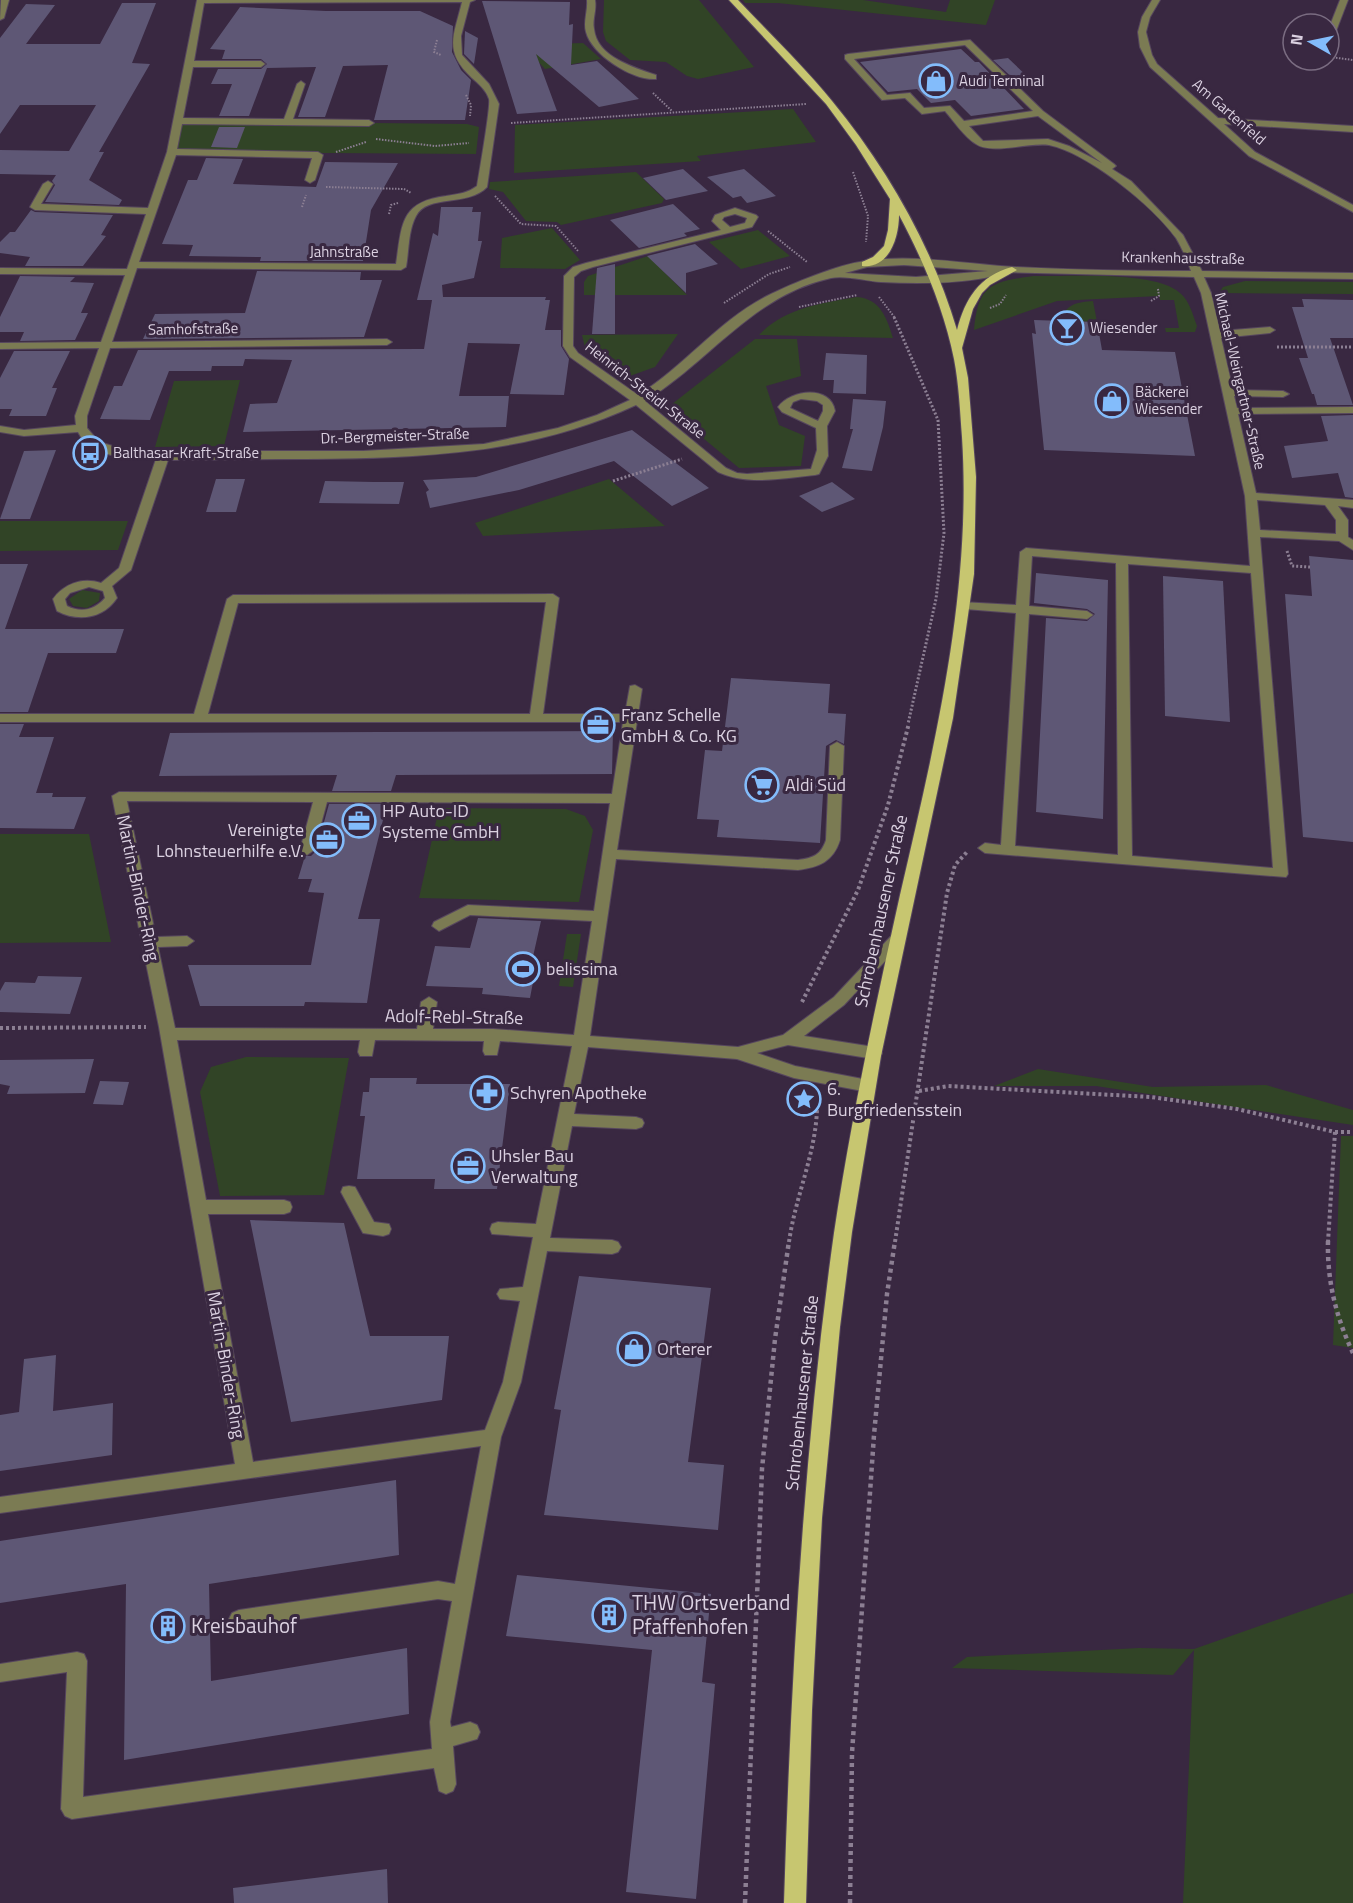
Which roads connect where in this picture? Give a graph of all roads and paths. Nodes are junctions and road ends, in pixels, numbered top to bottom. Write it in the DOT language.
graph roads {
  1 [pos="5,0"];
  2 [pos="201,0"];
  3 [pos="591,0"];
  4 [pos="733,0"];
  5 [pos="1156,0"];
  6 [pos="1344,0"];
  7 [pos="469,1"];
  8 [pos="1341,9"];
  9 [pos="1353,10"];
  10 [pos="1340,12"];
  11 [pos="0,18"];
  12 [pos="437,39"];
  13 [pos="444,57"];
  14 [pos="189,64"];
  15 [pos="261,64"];
  16 [pos="653,77"];
  17 [pos="301,84"];
  18 [pos="465,92"];
  19 [pos="807,104"];
  20 [pos="672,112"];
  21 [pos="1040,113"];
  22 [pos="179,121"];
  23 [pos="288,122"];
  24 [pos="1215,122"];
  25 [pos="369,123"];
  26 [pos="962,124"];
  27 [pos="490,126"];
  28 [pos="1353,129"];
  29 [pos="490,141"];
  30 [pos="172,152"];
  31 [pos="318,155"];
  32 [pos="849,164"];
  33 [pos="1104,169"];
  34 [pos="309,183"];
  35 [pos="48,184"];
  36 [pos="321,187"];
  37 [pos="478,191"];
  38 [pos="894,197"];
  39 [pos="426,203"];
  40 [pos="302,207"];
  41 [pos="1353,209"];
  42 [pos="151,212"];
  43 [pos="753,223"];
  44 [pos="728,231"];
  45 [pos="859,246"];
  46 [pos="807,262"];
  47 [pos="866,264"];
  48 [pos="927,264"];
  49 [pos="590,265"];
  50 [pos="132,268"];
  51 [pos="0,270"];
  52 [pos="1011,270"];
  53 [pos="1198,273"];
  54 [pos="832,275"];
  55 [pos="1353,276"];
  56 [pos="932,280"];
  57 [pos="1158,288"];
  58 [pos="864,294"];
  59 [pos="1151,301"];
  60 [pos="790,311"];
  61 [pos="1270,330"];
  62 [pos="1215,334"];
  63 [pos="387,342"];
  64 [pos="106,345"];
  65 [pos="0,346"];
  66 [pos="957,347"];
  67 [pos="1271,347"];
  68 [pos="1353,347"];
  69 [pos="1228,393"];
  70 [pos="1283,394"];
  71 [pos="638,400"];
  72 [pos="1353,410"];
  73 [pos="1232,411"];
  74 [pos="821,426"];
  75 [pos="81,428"];
  76 [pos="0,429"];
  77 [pos="702,453"];
  78 [pos="163,456"];
  79 [pos="613,481"];
  80 [pos="1251,496"];
  81 [pos="1329,502"];
  82 [pos="1353,504"];
  83 [pos="1254,533"];
  84 [pos="1348,542"];
  85 [pos="1122,560"];
  86 [pos="1257,570"];
  87 [pos="104,586"];
  88 [pos="965,605"];
  89 [pos="1023,610"];
  90 [pos="1087,615"];
  91 [pos="635,689"];
  92 [pos="0,718"];
  93 [pos="200,718"];
  94 [pos="536,718"];
  95 [pos="630,718"];
  96 [pos="837,746"];
  97 [pos="321,797"];
  98 [pos="618,799"];
  99 [pos="985,848"];
  100 [pos="1008,848"];
  101 [pos="307,850"];
  102 [pos="610,854"];
  103 [pos="1125,859"];
  104 [pos="600,916"];
  105 [pos="439,926"];
  106 [pos="898,938"];
  107 [pos="187,941"];
  108 [pos="150,942"];
  109 [pos="429,1002"];
  110 [pos="0,1028"];
  111 [pos="168,1030"];
  112 [pos="368,1035"];
  113 [pos="424,1035"];
  114 [pos="788,1039"];
  115 [pos="581,1041"];
  116 [pos="366,1052"];
  117 [pos="738,1053"];
  118 [pos="874,1053"];
  119 [pos="868,1086"];
  120 [pos="919,1092"];
  121 [pos="565,1120"];
  122 [pos="636,1123"];
  123 [pos="1335,1132"];
  124 [pos="1353,1132"];
  125 [pos="350,1192"];
  126 [pos="198,1207"];
  127 [pos="284,1207"];
  128 [pos="382,1229"];
  129 [pos="498,1229"];
  130 [pos="541,1237"];
  131 [pos="612,1247"];
  132 [pos="506,1294"];
  133 [pos="530,1294"];
  134 [pos="1353,1353"];
  135 [pos="492,1437"];
  136 [pos="245,1471"];
  137 [pos="0,1505"];
  138 [pos="463,1594"];
  139 [pos="239,1619"];
  140 [pos="0,1673"];
  141 [pos="470,1732"];
  142 [pos="442,1748"];
  143 [pos="446,1784"];
  144 [pos="795,1903"];
  145 [pos="850,1903"];
  1 -- 11 [label="street"];
  2 -- 7 [label="street"];
  2 -- 14 [label="street"];
  3 -- 16 [label="street"];
  4 -- 38 [label="main road, Schrobenhausener Straße"];
  5 -- 24 [label="street, Am Gartenfeld"];
  6 -- 8 [label="street"];
  7 -- 27 [label="street"];
  8 -- 9 [label="street"];
  8 -- 10 [label="street"];
  12 -- 13 [label="path"];
  14 -- 15 [label="street"];
  14 -- 22 [label="street"];
  16 -- 20 [label="path"];
  17 -- 23 [label="street"];
  18 -- 27 [label="path"];
  19 -- 20 [label="path"];
  20 -- 27 [label="path"];
  21 -- 26 [label="street"];
  21 -- 26 [label="street, Michael-Weingartner-Straße"];
  21 -- 33 [label="street"];
  22 -- 23 [label="street"];
  22 -- 30 [label="street"];
  23 -- 25 [label="street"];
  24 -- 28 [label="street"];
  24 -- 41 [label="street, Am Gartenfeld"];
  26 -- 33 [label="street, Michael-Weingartner-Straße"];
  27 -- 29 [label="street"];
  29 -- 31 [label="path"];
  29 -- 37 [label="street"];
  30 -- 31 [label="street"];
  30 -- 42 [label="street"];
  31 -- 34 [label="street"];
  32 -- 45 [label="path"];
  33 -- 53 [label="street, Michael-Weingartner-Straße"];
  34 -- 40 [label="path"];
  35 -- 42 [label="street"];
  36 -- 39 [label="path"];
  37 -- 39 [label="street"];
  37 -- 49 [label="path"];
  38 -- 47 [label="main road"];
  38 -- 48 [label="main road, Schrobenhausener Straße"];
  39 -- 50 [label="street, Jahnstraße"];
  42 -- 50 [label="street"];
  43 -- 44 [label="street, Heinrich-Streidl-Straße"];
  43 -- 44 [label="street"];
  43 -- 46 [label="path"];
  44 -- 49 [label="street, Heinrich-Streidl-Straße"];
  47 -- 48 [label="street, Dr.-Bergmeister-Straße"];
  47 -- 54 [label="street, Dr.-Bergmeister-Straße"];
  48 -- 52 [label="street, Krankenhausstraße"];
  48 -- 56 [label="main road, Schrobenhausener Straße"];
  49 -- 71 [label="street, Heinrich-Streidl-Straße"];
  50 -- 51 [label="street, Jahnstraße"];
  50 -- 64 [label="street"];
  52 -- 53 [label="street, Krankenhausstraße"];
  52 -- 56 [label="street, Krankenhausstraße"];
  52 -- 66 [label="main road"];
  53 -- 55 [label="street, Krankenhausstraße"];
  53 -- 62 [label="street, Michael-Weingartner-Straße"];
  54 -- 56 [label="street, Dr.-Bergmeister-Straße"];
  54 -- 71 [label="street, Dr.-Bergmeister-Straße"];
  56 -- 66 [label="main road, Schrobenhausener Straße"];
  57 -- 59 [label="path"];
  58 -- 60 [label="path"];
  61 -- 62 [label="street"];
  62 -- 69 [label="street, Michael-Weingartner-Straße"];
  63 -- 64 [label="street, Samhofstraße"];
  64 -- 65 [label="street, Samhofstraße"];
  64 -- 75 [label="street"];
  66 -- 88 [label="main road, Schrobenhausener Straße"];
  67 -- 68 [label="path"];
  69 -- 70 [label="street"];
  69 -- 73 [label="street, Michael-Weingartner-Straße"];
  71 -- 77 [label="street, Heinrich-Streidl-Straße"];
  71 -- 78 [label="street, Dr.-Bergmeister-Straße"];
  72 -- 73 [label="street"];
  73 -- 80 [label="street, Michael-Weingartner-Straße"];
  74 -- 77 [label="street, Heinrich-Streidl-Straße"];
  75 -- 76 [label="street"];
  75 -- 78 [label="street, Dr.-Bergmeister-Straße"];
  77 -- 79 [label="path"];
  78 -- 87 [label="street"];
  80 -- 81 [label="street"];
  80 -- 83 [label="street, Michael-Weingartner-Straße"];
  81 -- 82 [label="street"];
  81 -- 84 [label="street"];
  83 -- 84 [label="street"];
  83 -- 86 [label="street, Michael-Weingartner-Straße"];
  85 -- 86 [label="street"];
  85 -- 89 [label="street"];
  85 -- 103 [label="street"];
  86 -- 103 [label="street, Michael-Weingartner-Straße"];
  88 -- 89 [label="street"];
  88 -- 106 [label="main road, Schrobenhausener Straße"];
  89 -- 90 [label="street"];
  89 -- 100 [label="street"];
  91 -- 95 [label="street"];
  92 -- 93 [label="street"];
  93 -- 94 [label="street"];
  93 -- 94 [label="street"];
  94 -- 95 [label="street"];
  95 -- 98 [label="street"];
  96 -- 102 [label="street"];
  97 -- 98 [label="street, Martin-Binder-Ring"];
  97 -- 101 [label="street"];
  97 -- 108 [label="street, Martin-Binder-Ring"];
  98 -- 102 [label="street"];
  99 -- 100 [label="street"];
  99 -- 120 [label="path"];
  100 -- 103 [label="street"];
  102 -- 104 [label="street"];
  104 -- 105 [label="street"];
  104 -- 115 [label="street"];
  106 -- 114 [label="street, Adolf-Rebl-Straße"];
  106 -- 118 [label="main road, Schrobenhausener Straße"];
  107 -- 108 [label="street"];
  108 -- 111 [label="street, Martin-Binder-Ring"];
  109 -- 113 [label="street"];
  110 -- 111 [label="path"];
  111 -- 112 [label="street, Adolf-Rebl-Straße"];
  111 -- 126 [label="street, Martin-Binder-Ring"];
  112 -- 113 [label="street, Adolf-Rebl-Straße"];
  112 -- 116 [label="street"];
  113 -- 115 [label="street, Adolf-Rebl-Straße"];
  114 -- 117 [label="street, Adolf-Rebl-Straße"];
  114 -- 118 [label="street, Adolf-Rebl-Straße"];
  115 -- 117 [label="street, Adolf-Rebl-Straße"];
  115 -- 121 [label="street"];
  117 -- 119 [label="street, Adolf-Rebl-Straße"];
  118 -- 119 [label="main road, Schrobenhausener Straße"];
  119 -- 144 [label="main road, Schrobenhausener Straße"];
  120 -- 123 [label="path"];
  120 -- 145 [label="path"];
  121 -- 122 [label="street"];
  121 -- 130 [label="street"];
  123 -- 124 [label="path"];
  123 -- 134 [label="path"];
  125 -- 128 [label="street"];
  126 -- 127 [label="street"];
  126 -- 136 [label="street, Martin-Binder-Ring"];
  129 -- 130 [label="street"];
  130 -- 131 [label="street"];
  130 -- 133 [label="street"];
  132 -- 133 [label="street"];
  133 -- 135 [label="street"];
  135 -- 136 [label="street"];
  135 -- 138 [label="street"];
  136 -- 137 [label="street"];
  138 -- 139 [label="street"];
  138 -- 142 [label="street"];
  140 -- 142 [label="street"];
  141 -- 142 [label="street"];
  142 -- 143 [label="street"];
}
